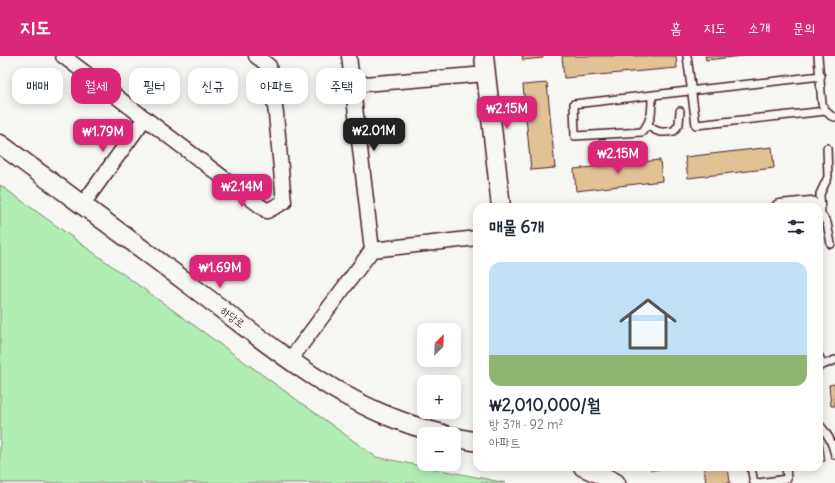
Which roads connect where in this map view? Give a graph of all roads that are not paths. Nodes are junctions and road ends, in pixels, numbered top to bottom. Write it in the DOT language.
graph roads {
  1 [pos="64,56"];
  2 [pos="256,56"];
  3 [pos="349,56"];
  4 [pos="484,56"];
  5 [pos="687,56"];
  6 [pos="818,56"];
  7 [pos="350,68"];
  8 [pos="486,74"];
  9 [pos="820,76"];
  10 [pos="366,83"];
  11 [pos="692,91"];
  12 [pos="652,96"];
  13 [pos="354,104"];
  14 [pos="680,111"];
  15 [pos="826,111"];
  16 [pos="835,117"];
  17 [pos="145,118"];
  18 [pos="648,125"];
  19 [pos="0,144"];
  20 [pos="827,148"];
  21 [pos="501,203"];
  22 [pos="815,203"];
  23 [pos="83,204"];
  24 [pos="823,217"];
  25 [pos="473,238"];
  26 [pos="831,244"];
  27 [pos="372,250"];
  28 [pos="290,360"];
  29 [pos="835,360"];
  30 [pos="823,364"];
  31 [pos="417,427"];
  32 [pos="823,429"];
  33 [pos="826,432"];
  34 [pos="835,432"];
  35 [pos="461,439"];
  36 [pos="473,441"];
  37 [pos="835,455"];
  38 [pos="592,471"];
  39 [pos="752,471"];
  40 [pos="786,471"];
  41 [pos="616,483"];
  42 [pos="754,483"];
  43 [pos="758,483"];
  1 -- 17 [label="street"];
  2 -- 17 [label="street"];
  3 -- 7 [label="street"];
  4 -- 8 [label="street"];
  5 -- 11 [label="lane"];
  6 -- 9 [label="lane"];
  8 -- 10 [label="street"];
  8 -- 21 [label="street"];
  9 -- 11 [label="lane"];
  9 -- 15 [label="lane"];
  11 -- 12 [label="lane"];
  11 -- 15 [label="lane"];
  12 -- 18 [label="lane"];
  12 -- 18 [label="lane"];
  13 -- 27 [label="street"];
  14 -- 18 [label="lane"];
  15 -- 16 [label="lane"];
  17 -- 23 [label="street"];
  19 -- 23 [label="street, 하당로"];
  20 -- 22 [label="lane"];
  23 -- 28 [label="street, 하당로"];
  24 -- 26 [label="lane"];
  25 -- 27 [label="street"];
  27 -- 28 [label="street"];
  28 -- 31 [label="street, 하당로"];
  29 -- 30 [label="lane"];
  32 -- 33 [label="lane"];
  33 -- 34 [label="lane"];
  33 -- 37 [label="lane"];
  35 -- 36 [label="street"];
  38 -- 41 [label="street"];
  39 -- 42 [label="lane"];
  40 -- 43 [label="lane"];
}
